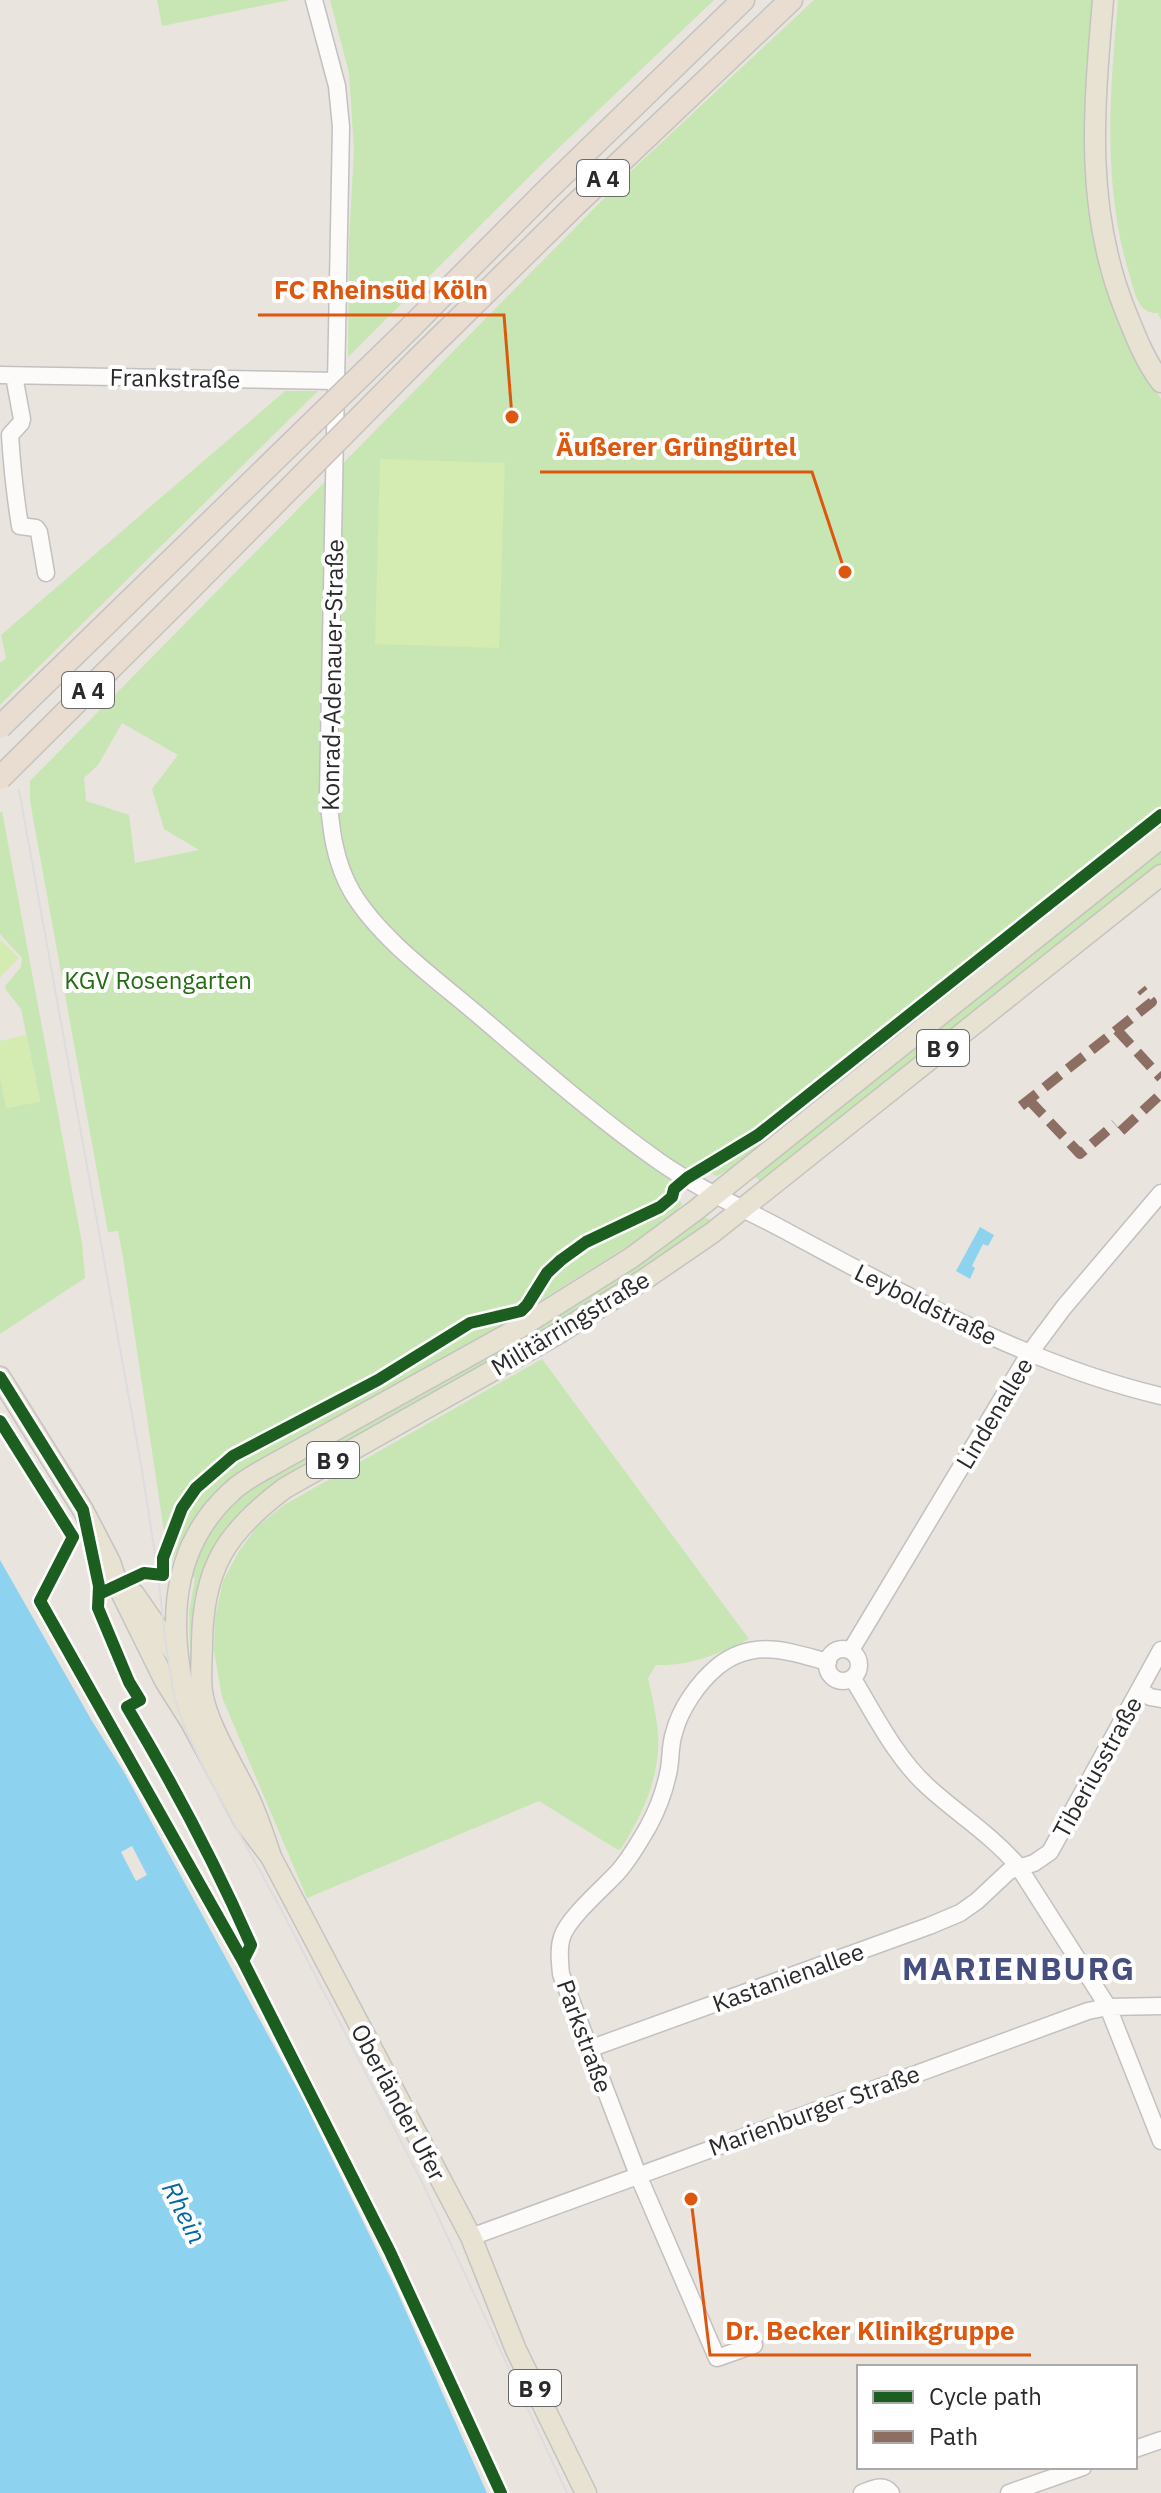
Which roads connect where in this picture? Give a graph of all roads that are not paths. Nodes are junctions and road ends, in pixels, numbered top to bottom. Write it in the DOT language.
graph roads {
  1 [pos="314,0"];
  2 [pos="743,0"];
  3 [pos="791,0"];
  4 [pos="1103,0"];
  5 [pos="7,376"];
  6 [pos="336,381"];
  7 [pos="1161,382"];
  8 [pos="46,573"];
  9 [pos="0,727"];
  10 [pos="0,778"];
  11 [pos="1161,838"];
  12 [pos="1161,875"];
  13 [pos="1161,1193"];
  14 [pos="716,1194"];
  15 [pos="744,1208"];
  16 [pos="1029,1354"];
  17 [pos="0,1377"];
  18 [pos="1161,1396"];
  19 [pos="185,1558"];
  20 [pos="110,1562"];
  21 [pos="144,1609"];
  22 [pos="851,1650"];
  23 [pos="1161,1650"];
  24 [pos="178,1658"];
  25 [pos="828,1662"];
  26 [pos="853,1679"];
  27 [pos="1140,1690"];
  28 [pos="202,1694"];
  29 [pos="1161,1699"];
  30 [pos="191,1722"];
  31 [pos="271,1857"];
  32 [pos="1018,1866"];
  33 [pos="1161,2006"];
  34 [pos="1108,2007"];
  35 [pos="589,2049"];
  36 [pos="1161,2141"];
  37 [pos="638,2175"];
  38 [pos="471,2237"];
  39 [pos="754,2345"];
  40 [pos="1161,2440"];
  41 [pos="1137,2448"];
  42 [pos="1077,2469"];
  43 [pos="586,2493"];
  44 [pos="862,2493"];
  45 [pos="891,2493"];
  46 [pos="1009,2493"];
  1 -- 6 [label="street, Konrad-Adenauer-Straße"];
  2 -- 9 [label="highway, A 4, bridge"];
  3 -- 10 [label="highway, A 4, bridge"];
  4 -- 7 [label="main road"];
  5 -- 6 [label="street, Frankstraße"];
  5 -- 8 [label="street, Frankstraße"];
  6 -- 14 [label="street, Konrad-Adenauer-Straße"];
  11 -- 14 [label="main road, Militärringstraße / B 9"];
  12 -- 15 [label="main road, Militärringstraße / B 9"];
  13 -- 16 [label="street, Lindenallee"];
  14 -- 15 [label="street, Konrad-Adenauer-Straße"];
  14 -- 19 [label="main road, Militärringstraße / B 9"];
  15 -- 16 [label="street, Leyboldstraße"];
  15 -- 28 [label="main road, Militärringstraße / B 9"];
  16 -- 18 [label="street, Leyboldstraße"];
  16 -- 22 [label="street, Lindenallee"];
  17 -- 20 [label="main road"];
  19 -- 21 [label="main road, B 9"];
  19 -- 24 [label="main road, Militärringstraße / B 9"];
  20 -- 21 [label="main road"];
  20 -- 30 [label="main road"];
  21 -- 24 [label="main road"];
  22 -- 25 [label="street"];
  22 -- 26 [label="street"];
  23 -- 27 [label="street, Tiberiusstraße"];
  24 -- 28 [label="main road"];
  24 -- 30 [label="main road, Militärringstraße / B 9"];
  25 -- 26 [label="street"];
  25 -- 35 [label="street, Parkstraße"];
  26 -- 32 [label="street"];
  27 -- 29 [label="street"];
  27 -- 32 [label="street, Tiberiusstraße"];
  28 -- 31 [label="main road, Militärringstraße / B 9"];
  30 -- 31 [label="main road, Oberländer Ufer / B 9"];
  31 -- 38 [label="main road, Oberländer Ufer / B 9"];
  32 -- 34 [label="street"];
  32 -- 35 [label="street, Kastanienallee"];
  33 -- 34 [label="street, Marienburger Straße"];
  34 -- 36 [label="street"];
  34 -- 37 [label="street, Marienburger Straße"];
  35 -- 37 [label="street, Parkstraße"];
  37 -- 38 [label="street, Marienburger Straße"];
  37 -- 39 [label="street, Parkstraße"];
  38 -- 43 [label="main road, Oberländer Ufer / B 9"];
  40 -- 41 [label="street"];
  42 -- 46 [label="street"];
  44 -- 45 [label="street"];
}
